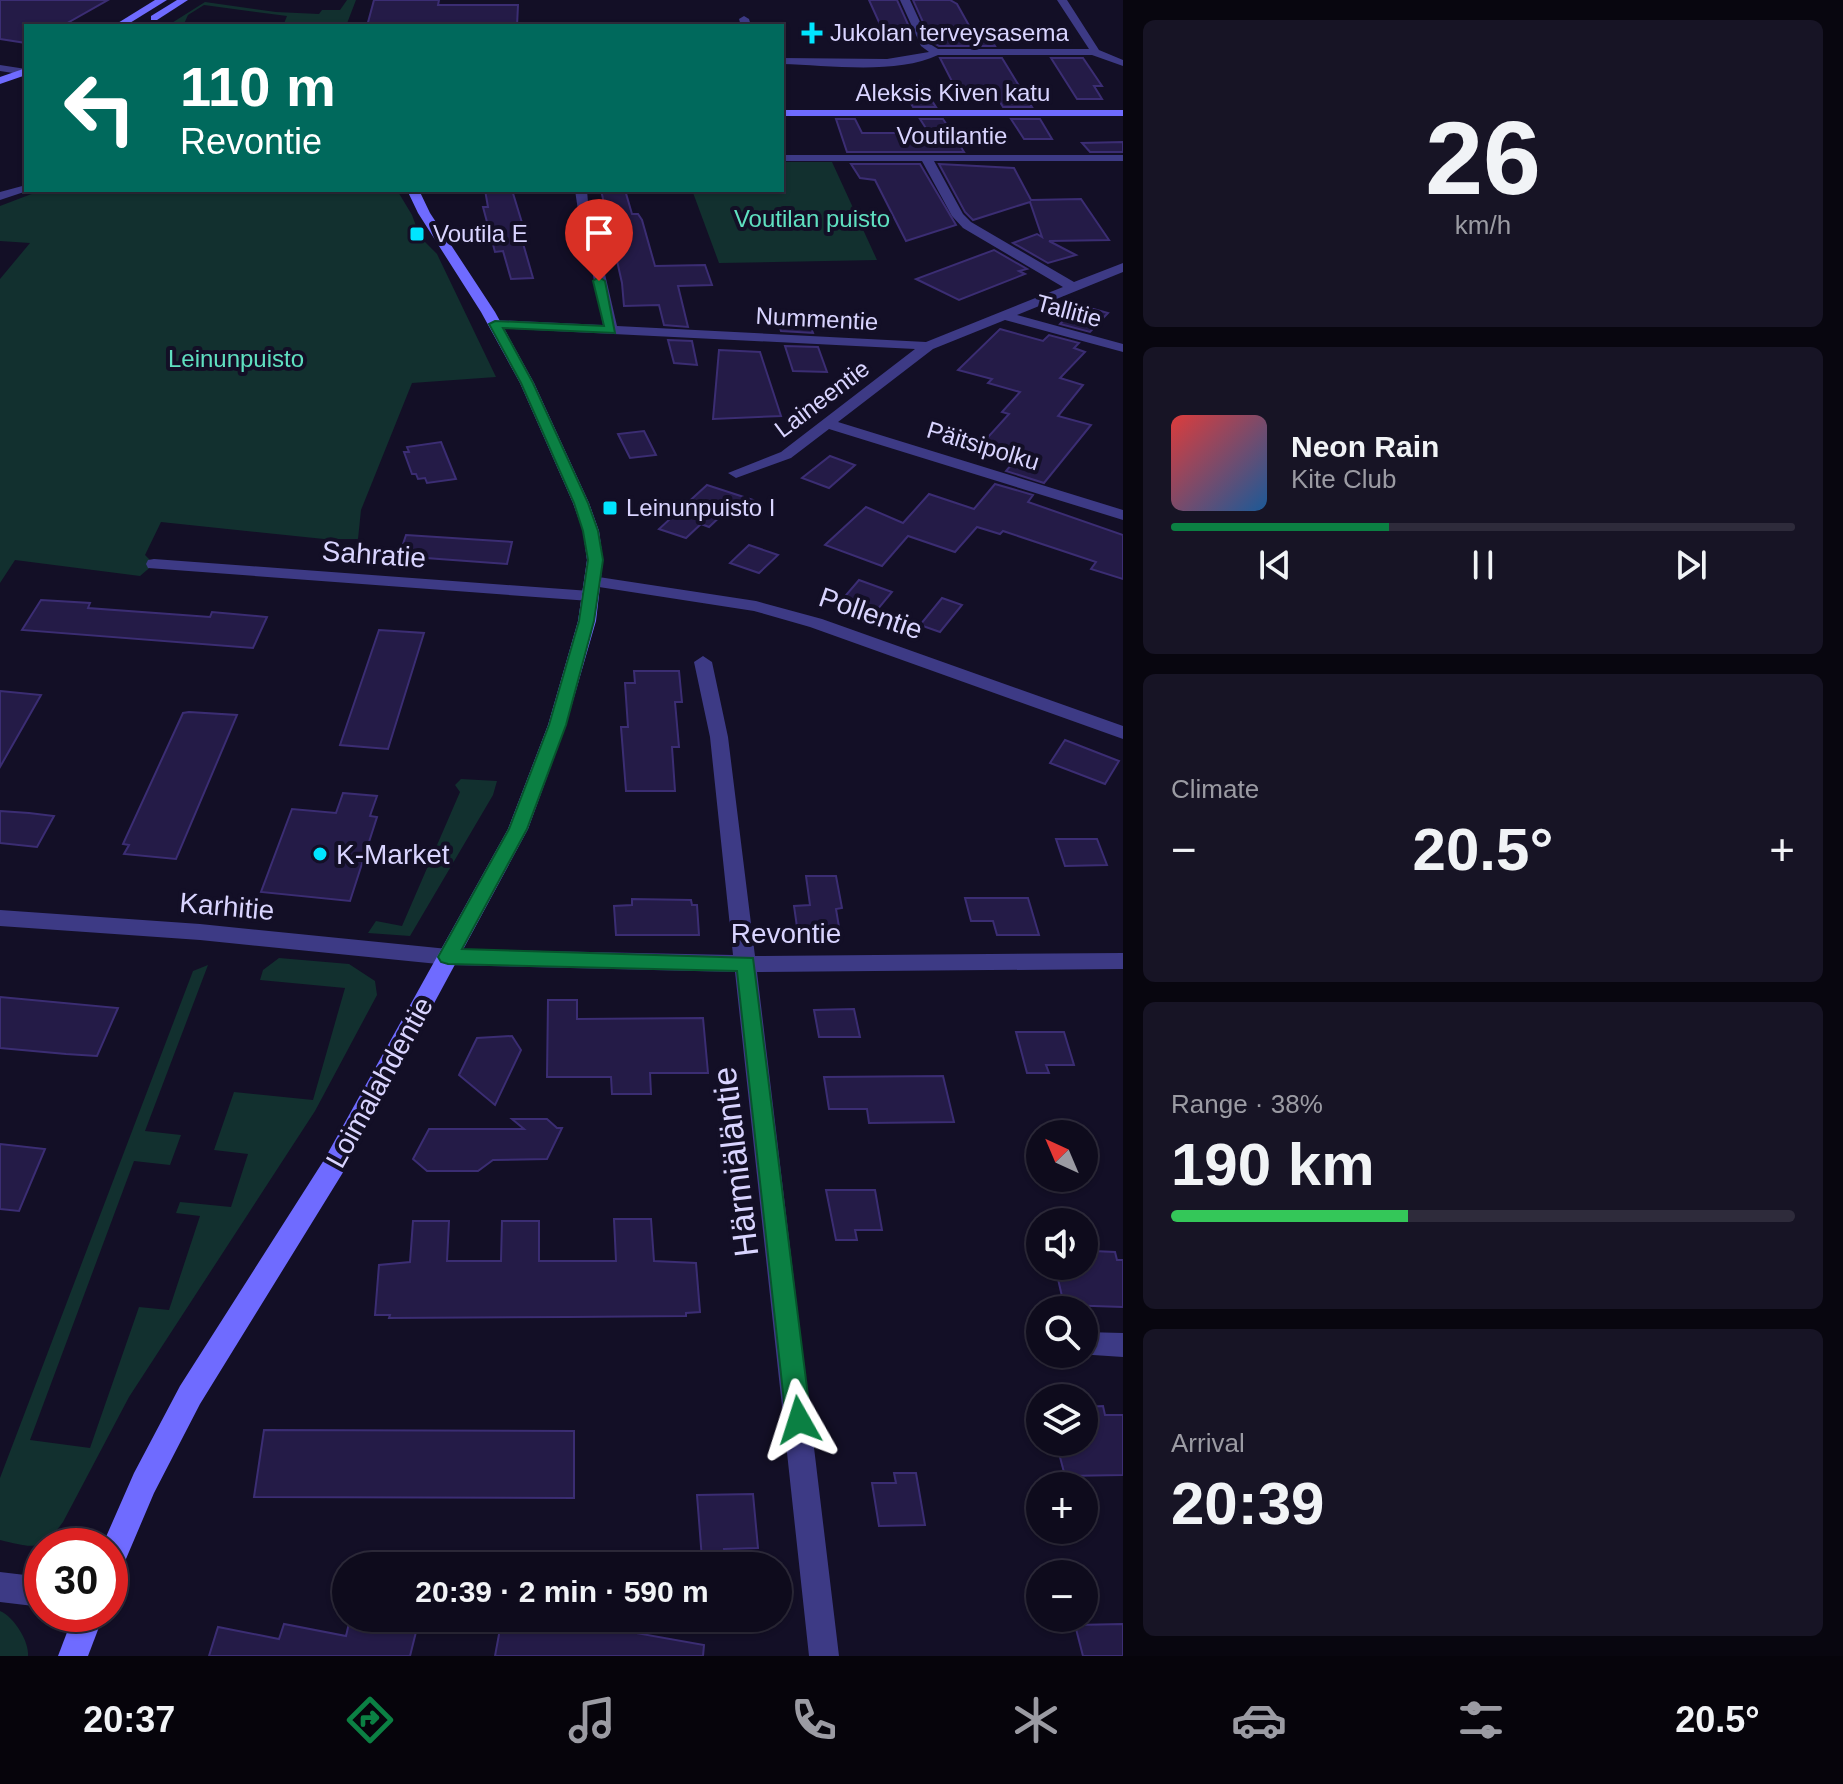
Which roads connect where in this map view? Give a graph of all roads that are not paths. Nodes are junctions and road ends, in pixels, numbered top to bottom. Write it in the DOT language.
graph roads {
  1 [pos="162,0"];
  2 [pos="183,0"];
  3 [pos="905,0"];
  4 [pos="1062,0"];
  5 [pos="121,24"];
  6 [pos="143,24"];
  7 [pos="936,52"];
  8 [pos="1096,52"];
  9 [pos="784,61"];
  10 [pos="1118,62"];
  11 [pos="2,74"];
  12 [pos="24,78"];
  13 [pos="24,78"];
  14 [pos="0,90"];
  15 [pos="784,113"];
  16 [pos="1123,113"];
  17 [pos="784,158"];
  18 [pos="926,158"];
  19 [pos="1123,158"];
  20 [pos="24,189"];
  21 [pos="414,192"];
  22 [pos="581,192"];
  23 [pos="0,196"];
  24 [pos="586,224"];
  25 [pos="596,261"];
  26 [pos="1123,267"];
  27 [pos="1075,288"];
  28 [pos="1003,315"];
  29 [pos="495,324"];
  30 [pos="611,330"];
  31 [pos="928,346"];
  32 [pos="1123,348"];
  33 [pos="829,424"];
  34 [pos="736,473"];
  35 [pos="1123,515"];
  36 [pos="154,564"];
  37 [pos="591,589"];
  38 [pos="703,662"];
  39 [pos="1123,733"];
  40 [pos="0,918"];
  41 [pos="448,957"];
  42 [pos="1123,961"];
  43 [pos="746,964"];
  44 [pos="1098,1344"];
  45 [pos="1123,1345"];
  46 [pos="125,1528"];
  47 [pos="0,1587"];
  48 [pos="24,1590"];
  49 [pos="82,1632"];
  50 [pos="73,1656"];
  51 [pos="824,1656"];
  1 -- 5 [label="street"];
  2 -- 6 [label="street"];
  3 -- 7 [label="street"];
  4 -- 8 [label="street"];
  7 -- 8 [label="street"];
  7 -- 9 [label="street"];
  8 -- 10 [label="street"];
  11 -- 12 [label="street"];
  13 -- 14 [label="street"];
  15 -- 16 [label="street, Aleksis Kiven katu"];
  17 -- 18 [label="street, Voutilantie"];
  18 -- 19 [label="street, Voutilantie"];
  18 -- 27 [label="street"];
  20 -- 23 [label="street"];
  21 -- 29 [label="street, Loimalahdentie"];
  22 -- 24 [label="street"];
  25 -- 30 [label="street"];
  26 -- 27 [label="street, Nummentie"];
  27 -- 28 [label="street, Nummentie"];
  28 -- 31 [label="street, Nummentie"];
  28 -- 32 [label="street, Tallitie"];
  29 -- 30 [label="street, Nummentie"];
  29 -- 37 [label="street, Loimalahdentie"];
  30 -- 31 [label="street, Nummentie"];
  31 -- 33 [label="street, Laineentie"];
  33 -- 34 [label="street, Laineentie"];
  33 -- 35 [label="street, Päitsipolku"];
  36 -- 37 [label="street, Sahratie"];
  37 -- 39 [label="street, Pollentie"];
  37 -- 41 [label="street, Loimalahdentie"];
  38 -- 43 [label="street, Härmiäläntie"];
  40 -- 41 [label="street, Karhitie"];
  41 -- 43 [label="street, Revontie"];
  41 -- 46 [label="street, Loimalahdentie"];
  42 -- 43 [label="street, Revontie"];
  43 -- 51 [label="street, Härmiäläntie"];
  44 -- 45 [label="street"];
  47 -- 48 [label="street"];
  49 -- 50 [label="street"];
}
